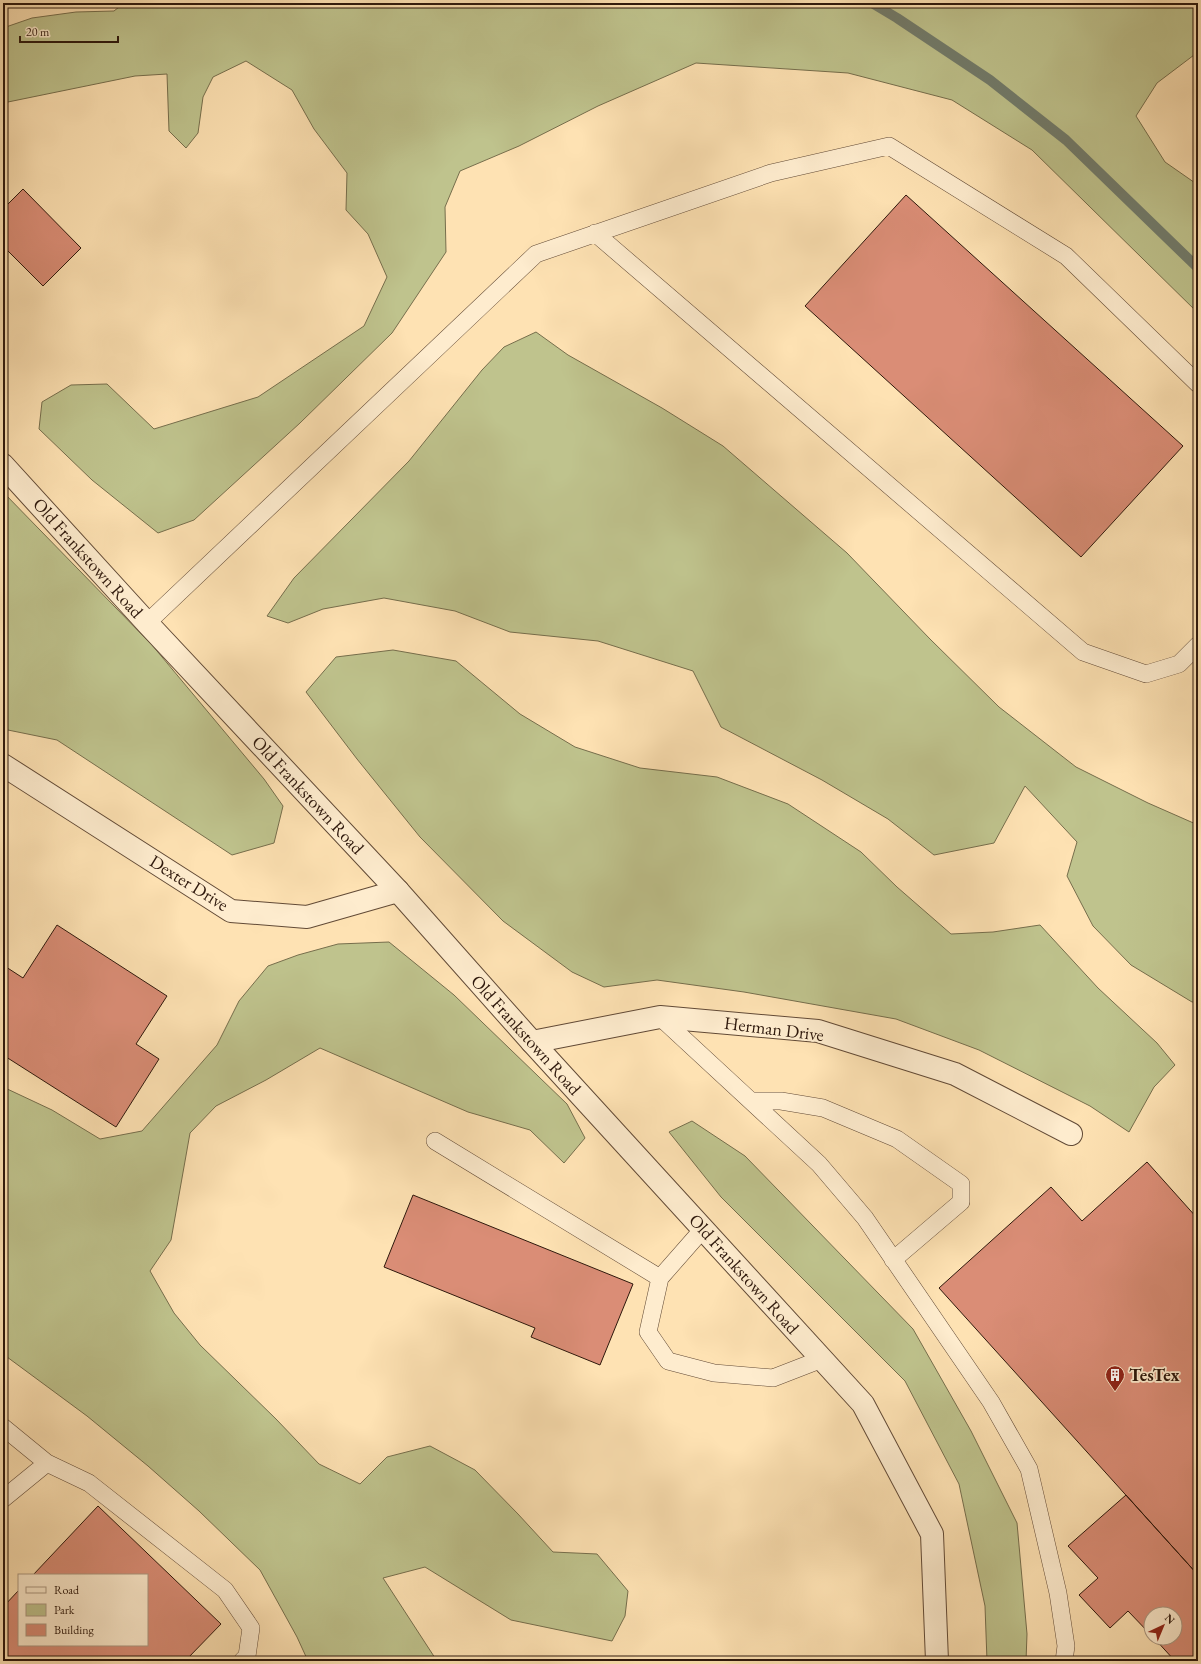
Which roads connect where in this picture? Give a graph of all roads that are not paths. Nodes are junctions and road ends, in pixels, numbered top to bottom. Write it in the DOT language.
graph roads {
  1 [pos="595,233"];
  2 [pos="1198,384"];
  3 [pos="3,465"];
  4 [pos="147,623"];
  5 [pos="1198,645"];
  6 [pos="3,765"];
  7 [pos="398,891"];
  8 [pos="660,1017"];
  9 [pos="532,1042"];
  10 [pos="752,1101"];
  11 [pos="1070,1134"];
  12 [pos="435,1140"];
  13 [pos="703,1229"];
  14 [pos="893,1260"];
  15 [pos="660,1278"];
  16 [pos="822,1359"];
  17 [pos="3,1427"];
  18 [pos="46,1463"];
  19 [pos="3,1499"];
  20 [pos="242,1661"];
  21 [pos="938,1661"];
  22 [pos="1064,1661"];
  1 -- 2 [label="lane"];
  1 -- 4 [label="lane"];
  1 -- 5 [label="lane"];
  3 -- 4 [label="street, Old Frankstown Road"];
  4 -- 7 [label="street, Old Frankstown Road"];
  6 -- 7 [label="street, Dexter Drive"];
  7 -- 9 [label="street, Old Frankstown Road"];
  8 -- 9 [label="street, Herman Drive"];
  8 -- 10 [label="lane"];
  8 -- 11 [label="street, Herman Drive"];
  9 -- 13 [label="street, Old Frankstown Road"];
  10 -- 14 [label="lane"];
  10 -- 14 [label="lane"];
  12 -- 15 [label="lane"];
  13 -- 15 [label="lane"];
  13 -- 16 [label="street, Old Frankstown Road"];
  14 -- 22 [label="lane"];
  15 -- 16 [label="lane"];
  16 -- 21 [label="street, Old Frankstown Road"];
  17 -- 18 [label="lane"];
  18 -- 19 [label="lane"];
  18 -- 20 [label="lane"];
}
